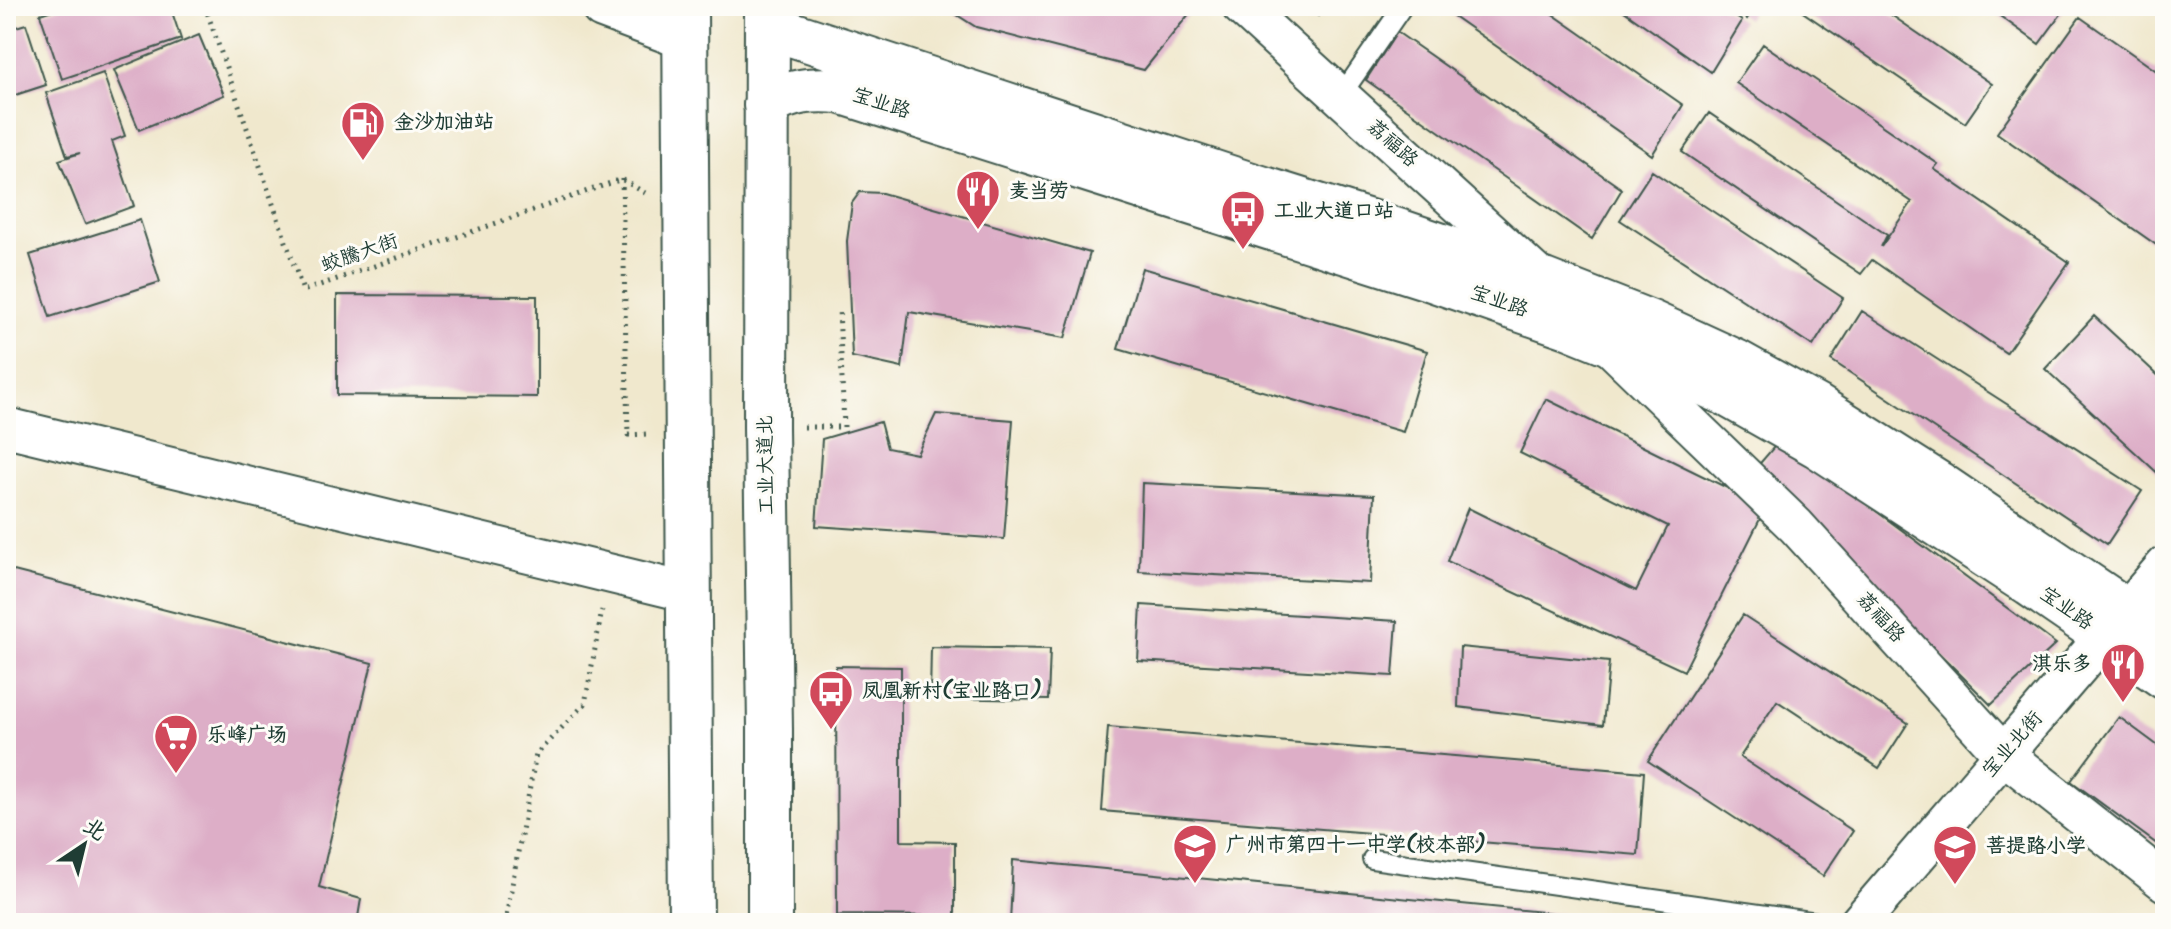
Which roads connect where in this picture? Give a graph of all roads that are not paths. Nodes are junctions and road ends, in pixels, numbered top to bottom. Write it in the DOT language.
graph roads {
  1 [pos="603,6"];
  2 [pos="1241,6"];
  3 [pos="1403,6"];
  4 [pos="767,16"];
  5 [pos="685,21"];
  6 [pos="1340,97"];
  7 [pos="766,105"];
  8 [pos="1544,281"];
  9 [pos="1605,341"];
  10 [pos="6,427"];
  11 [pos="2165,566"];
  12 [pos="690,593"];
  13 [pos="2116,624"];
  14 [pos="2165,637"];
  15 [pos="2165,677"];
  16 [pos="2004,755"];
  17 [pos="1372,859"];
  18 [pos="2165,882"];
  19 [pos="691,923"];
  20 [pos="770,923"];
  21 [pos="1824,923"];
  22 [pos="1859,923"];
  1 -- 5 [label="main road"];
  2 -- 6 [label="street, 荔福路"];
  3 -- 6 [label="lane"];
  4 -- 7 [label="main road, 工业大道北"];
  4 -- 8 [label="main road, 宝业路"];
  5 -- 12 [label="main road"];
  6 -- 8 [label="street, 荔福路"];
  7 -- 9 [label="main road, 宝业路"];
  7 -- 20 [label="main road, 工业大道北"];
  8 -- 13 [label="main road, 宝业路"];
  9 -- 13 [label="main road, 宝业路"];
  9 -- 16 [label="street, 荔福路"];
  10 -- 12 [label="street"];
  11 -- 13 [label="street, 宝业北街"];
  12 -- 19 [label="main road"];
  13 -- 14 [label="main road, 宝业路"];
  13 -- 15 [label="main road, 宝业路"];
  13 -- 16 [label="street, 宝业北街"];
  16 -- 18 [label="street, 荔福路"];
  16 -- 22 [label="street, 宝业北街"];
  17 -- 21 [label="lane"];
}
